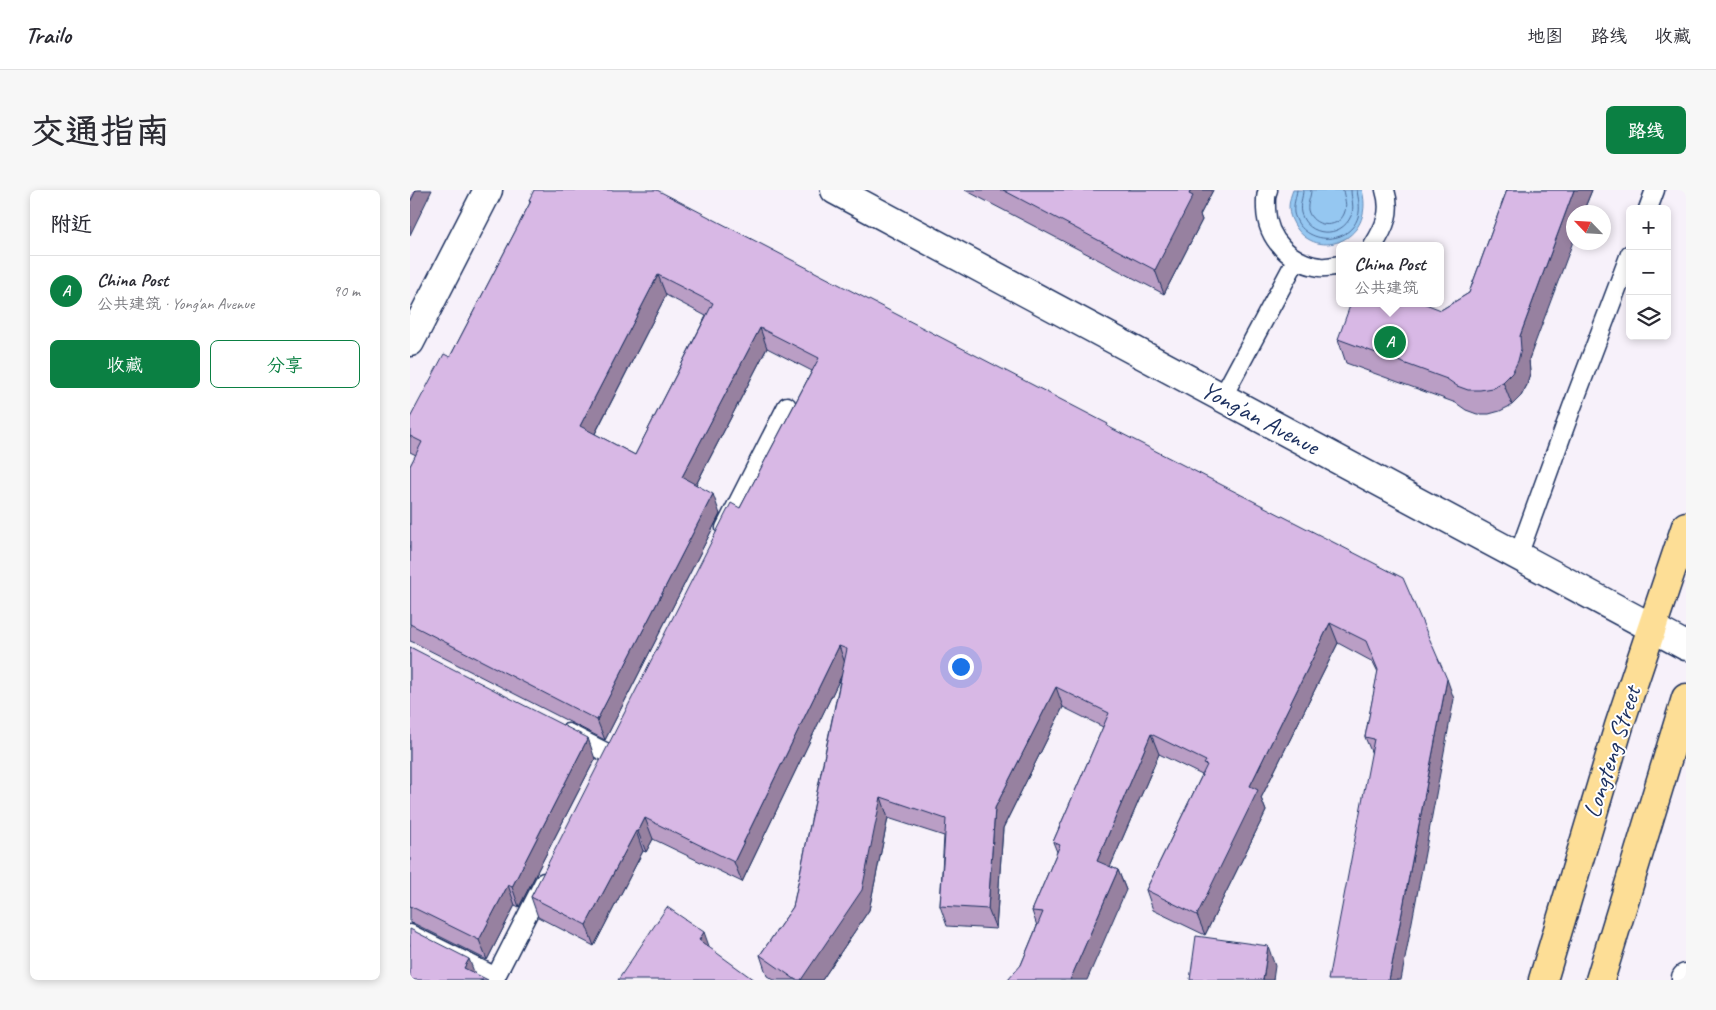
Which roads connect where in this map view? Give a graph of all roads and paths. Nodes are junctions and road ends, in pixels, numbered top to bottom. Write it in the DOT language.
graph roads {
  1 [pos="488,190"];
  2 [pos="835,190"];
  3 [pos="1268,190"];
  4 [pos="1385,190"];
  5 [pos="1655,190"];
  6 [pos="1649,205"];
  7 [pos="1376,242"];
  8 [pos="1296,260"];
  9 [pos="1626,265"];
  10 [pos="1336,266"];
  11 [pos="410,342"];
  12 [pos="1222,398"];
  13 [pos="787,406"];
  14 [pos="1686,526"];
  15 [pos="716,545"];
  16 [pos="1518,556"];
  17 [pos="1652,628"];
  18 [pos="1686,646"];
  19 [pos="1686,698"];
  20 [pos="557,728"];
  21 [pos="618,737"];
  22 [pos="609,754"];
  23 [pos="600,772"];
  24 [pos="550,870"];
  25 [pos="410,934"];
  26 [pos="495,978"];
  27 [pos="1543,980"];
  28 [pos="1600,980"];
  1 -- 11 [label="street"];
  2 -- 12 [label="street, Yong'an Avenue"];
  3 -- 8 [label="lane"];
  4 -- 7 [label="lane"];
  5 -- 6 [label="lane"];
  8 -- 10 [label="lane"];
  8 -- 12 [label="lane"];
  9 -- 16 [label="lane"];
  12 -- 16 [label="street, Yong'an Avenue"];
  13 -- 15 [label="lane"];
  14 -- 17 [label="highway, Longteng Street"];
  16 -- 17 [label="street, Yong'an Avenue"];
  17 -- 18 [label="street, Yong'an Avenue"];
  17 -- 27 [label="highway, Longteng Street"];
  19 -- 28 [label="highway"];
  20 -- 22 [label="lane"];
  21 -- 22 [label="lane"];
  22 -- 23 [label="lane"];
  24 -- 26 [label="lane"];
  25 -- 26 [label="lane"];
}
